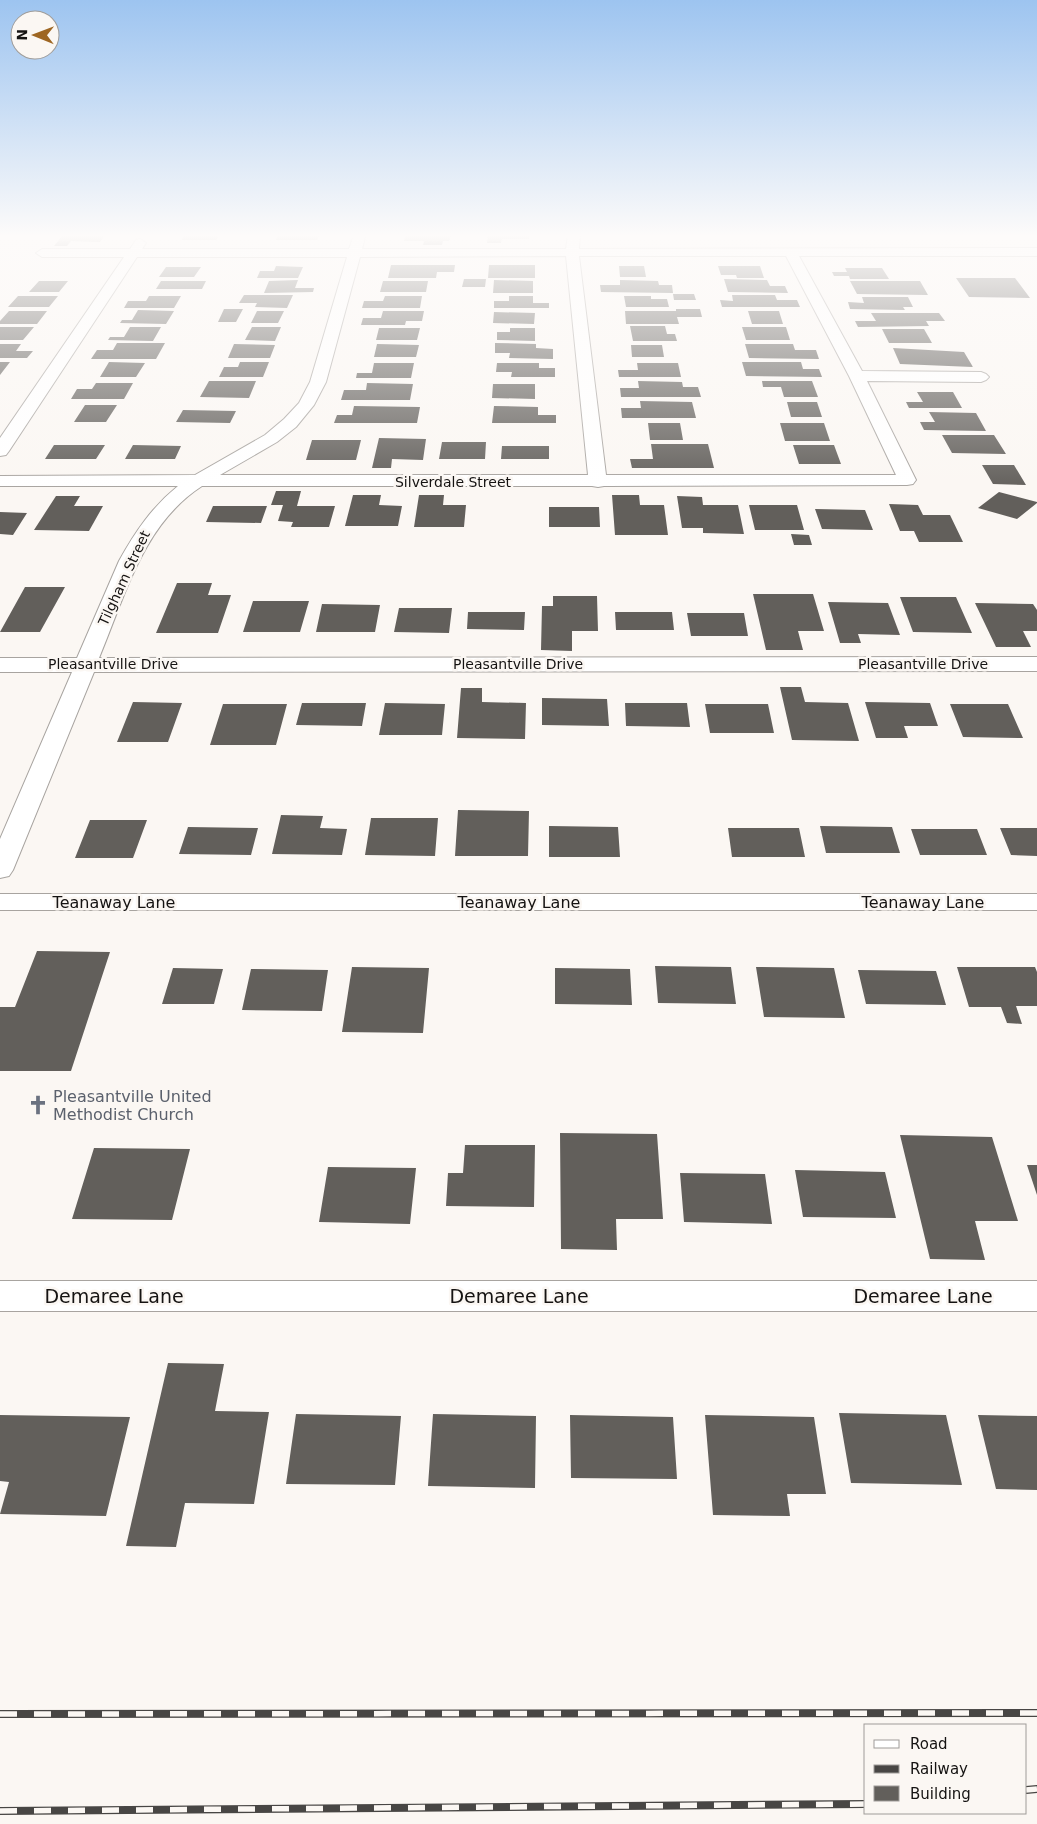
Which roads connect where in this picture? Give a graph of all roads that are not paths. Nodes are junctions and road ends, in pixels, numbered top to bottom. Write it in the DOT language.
graph roads {
  1 [pos="87,320"];
  2 [pos="335,320"];
  3 [pos="580,320"];
  4 [pos="827,320"];
  5 [pos="857,376"];
  6 [pos="981,377"];
  7 [pos="0,451"];
  8 [pos="0,481"];
  9 [pos="197,482"];
  10 [pos="598,482"];
  11 [pos="86,664"];
  12 [pos="1037,664"];
  13 [pos="0,665"];
  14 [pos="0,870"];
  15 [pos="0,902"];
  16 [pos="1037,902"];
  17 [pos="0,1296"];
  18 [pos="1037,1296"];
  1 -- 7 [label="street"];
  2 -- 9 [label="street, Tilgham Street"];
  3 -- 10 [label="street"];
  4 -- 5 [label="street"];
  5 -- 6 [label="street"];
  5 -- 10 [label="street, Silverdale Street"];
  8 -- 9 [label="street, Silverdale Street"];
  9 -- 10 [label="street, Silverdale Street"];
  9 -- 11 [label="street, Tilgham Street"];
  11 -- 12 [label="street, Pleasantville Drive"];
  11 -- 13 [label="street, Pleasantville Drive"];
  11 -- 14 [label="street, Tilgham Street"];
  15 -- 16 [label="street, Teanaway Lane"];
  17 -- 18 [label="street, Demaree Lane"];
}
